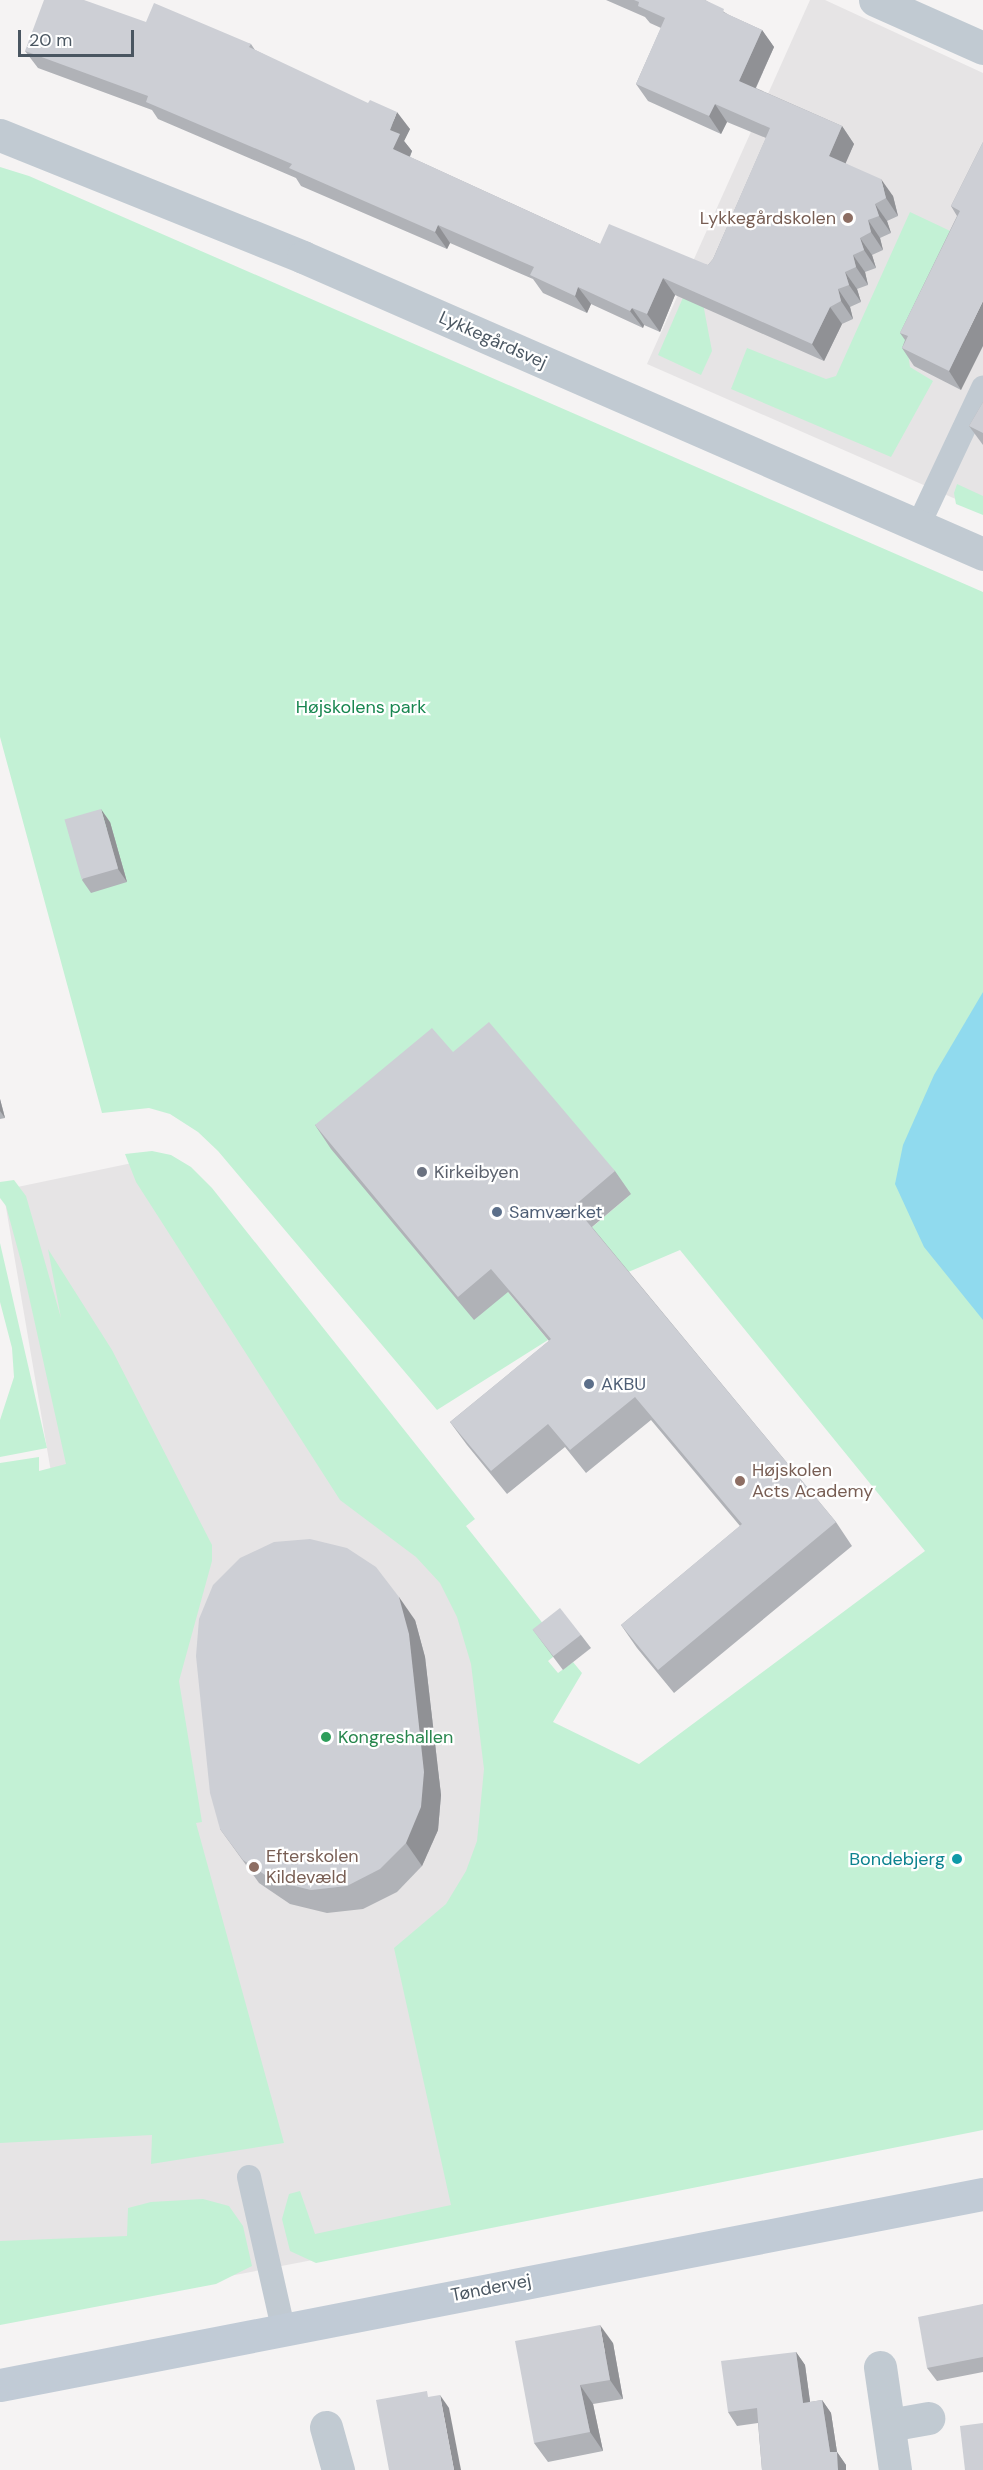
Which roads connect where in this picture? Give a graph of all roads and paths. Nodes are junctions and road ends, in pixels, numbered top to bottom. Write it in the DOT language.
graph roads {
  1 [pos="875,0"];
  2 [pos="983,48"];
  3 [pos="0,135"];
  4 [pos="983,388"];
  5 [pos="918,526"];
  6 [pos="983,554"];
  7 [pos="249,2177"];
  8 [pos="983,2194"];
  9 [pos="283,2328"];
  10 [pos="880,2367"];
  11 [pos="0,2385"];
  12 [pos="928,2418"];
  13 [pos="889,2425"];
  14 [pos="326,2427"];
  15 [pos="338,2470"];
  16 [pos="895,2470"];
  1 -- 2 [label="street"];
  3 -- 5 [label="street, Lykkegårdsvej"];
  4 -- 5 [label="lane"];
  5 -- 6 [label="street, Lykkegårdsvej"];
  7 -- 9 [label="lane"];
  8 -- 9 [label="street, Tøndervej"];
  9 -- 11 [label="street, Tøndervej"];
  10 -- 13 [label="street"];
  12 -- 13 [label="street"];
  13 -- 16 [label="street"];
  14 -- 15 [label="street"];
}
